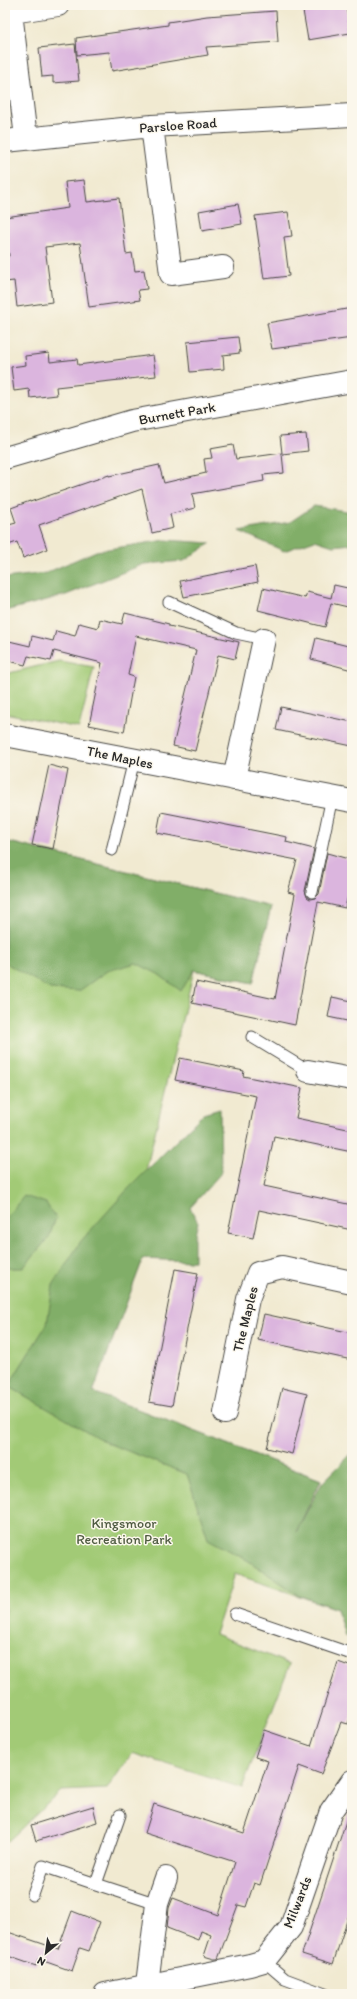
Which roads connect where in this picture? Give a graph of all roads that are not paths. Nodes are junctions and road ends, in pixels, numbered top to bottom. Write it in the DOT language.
graph roads {
  1 [pos="58,5"];
  2 [pos="8,13"];
  3 [pos="352,115"];
  4 [pos="152,126"];
  5 [pos="26,138"];
  6 [pos="5,141"];
  7 [pos="223,267"];
  8 [pos="352,381"];
  9 [pos="5,458"];
  10 [pos="169,602"];
  11 [pos="264,639"];
  12 [pos="5,735"];
  13 [pos="134,760"];
  14 [pos="234,779"];
  15 [pos="342,799"];
  16 [pos="112,850"];
  17 [pos="312,892"];
  18 [pos="252,1037"];
  19 [pos="308,1071"];
  20 [pos="352,1079"];
  21 [pos="352,1282"];
  22 [pos="225,1413"];
  23 [pos="235,1614"];
  24 [pos="352,1654"];
  25 [pos="352,1781"];
  26 [pos="120,1815"];
  27 [pos="166,1878"];
  28 [pos="96,1884"];
  29 [pos="33,1895"];
  30 [pos="157,1904"];
  31 [pos="264,1961"];
  32 [pos="147,1984"];
  33 [pos="105,1994"];
  34 [pos="325,1994"];
  1 -- 2 [label="street"];
  2 -- 5 [label="street"];
  3 -- 4 [label="street, Parsloe Road"];
  4 -- 5 [label="street, Parsloe Road"];
  4 -- 7 [label="street"];
  5 -- 6 [label="street, Parsloe Road"];
  8 -- 9 [label="street, Burnett Park"];
  10 -- 11 [label="lane"];
  11 -- 14 [label="street"];
  12 -- 13 [label="street, The Maples"];
  13 -- 14 [label="street, The Maples"];
  13 -- 16 [label="lane"];
  14 -- 15 [label="street, The Maples"];
  15 -- 17 [label="lane"];
  18 -- 19 [label="lane"];
  19 -- 20 [label="street"];
  21 -- 22 [label="street, The Maples"];
  23 -- 24 [label="lane"];
  25 -- 31 [label="street, Milwards"];
  26 -- 28 [label="lane"];
  27 -- 30 [label="street"];
  28 -- 29 [label="lane"];
  28 -- 30 [label="lane"];
  30 -- 32 [label="street"];
  31 -- 32 [label="street"];
  31 -- 34 [label="lane"];
  32 -- 33 [label="street"];
}
